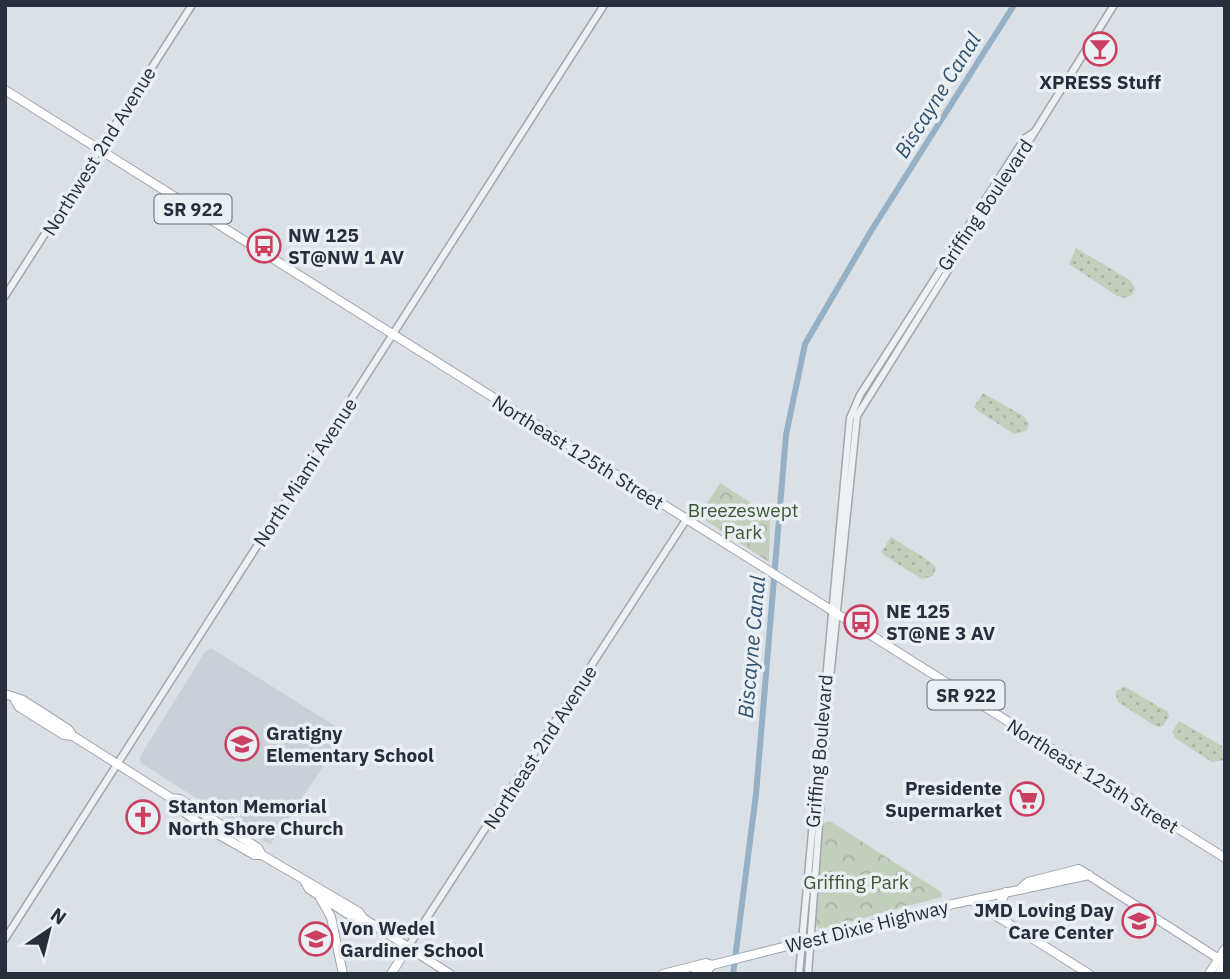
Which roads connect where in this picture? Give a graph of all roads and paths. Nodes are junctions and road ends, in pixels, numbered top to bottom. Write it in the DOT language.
graph roads {
  1 [pos="192,5"];
  2 [pos="604,5"];
  3 [pos="1114,5"];
  4 [pos="5,90"];
  5 [pos="100,150"];
  6 [pos="5,296"];
  7 [pos="393,335"];
  8 [pos="687,520"];
  9 [pos="834,612"];
  10 [pos="5,694"];
  11 [pos="117,764"];
  12 [pos="1225,858"];
  13 [pos="1089,875"];
  14 [pos="304,882"];
  15 [pos="1021,888"];
  16 [pos="1006,892"];
  17 [pos="319,896"];
  18 [pos="971,900"];
  19 [pos="1000,917"];
  20 [pos="363,918"];
  21 [pos="5,939"];
  22 [pos="806,941"];
  23 [pos="408,947"];
  24 [pos="1225,950"];
  25 [pos="1222,961"];
  26 [pos="712,965"];
  27 [pos="343,974"];
  28 [pos="391,974"];
  29 [pos="450,974"];
  30 [pos="663,974"];
  31 [pos="695,974"];
  32 [pos="799,974"];
  33 [pos="808,974"];
  34 [pos="1090,974"];
  35 [pos="1209,974"];
  36 [pos="1219,974"];
  1 -- 5 [label="street, Northwest 2nd Avenue"];
  2 -- 7 [label="street, North Miami Avenue"];
  3 -- 9 [label="street, Griffing Boulevard"];
  4 -- 5 [label="main road, SR 922"];
  5 -- 6 [label="street, Northwest 2nd Avenue"];
  5 -- 7 [label="main road, SR 922"];
  7 -- 8 [label="main road, Northeast 125th Street / SR 922"];
  7 -- 11 [label="street, North Miami Avenue"];
  8 -- 9 [label="main road, Northeast 125th Street / SR 922"];
  8 -- 23 [label="street, Northeast 2nd Avenue"];
  9 -- 12 [label="main road, Northeast 125th Street / SR 922"];
  9 -- 22 [label="street, Griffing Boulevard"];
  10 -- 11 [label="main road"];
  11 -- 14 [label="main road"];
  11 -- 21 [label="street, North Miami Avenue"];
  13 -- 15 [label="main road, West Dixie Highway"];
  13 -- 15 [label="main road, West Dixie Highway"];
  13 -- 25 [label="main road"];
  14 -- 17 [label="main road"];
  14 -- 20 [label="main road"];
  15 -- 16 [label="main road, West Dixie Highway"];
  16 -- 18 [label="main road, West Dixie Highway"];
  16 -- 19 [label="main road"];
  17 -- 20 [label="main road"];
  17 -- 27 [label="main road"];
  18 -- 19 [label="main road"];
  18 -- 22 [label="main road, West Dixie Highway"];
  19 -- 34 [label="main road"];
  20 -- 23 [label="main road"];
  22 -- 26 [label="main road, West Dixie Highway"];
  22 -- 32 [label="street, Griffing Boulevard"];
  22 -- 33 [label="street, Griffing Boulevard"];
  23 -- 28 [label="main road, Northeast 2nd Avenue"];
  23 -- 29 [label="main road"];
  24 -- 25 [label="main road"];
  25 -- 35 [label="main road"];
  25 -- 36 [label="main road"];
  26 -- 30 [label="main road, West Dixie Highway"];
  26 -- 31 [label="main road, West Dixie Highway"];
}
